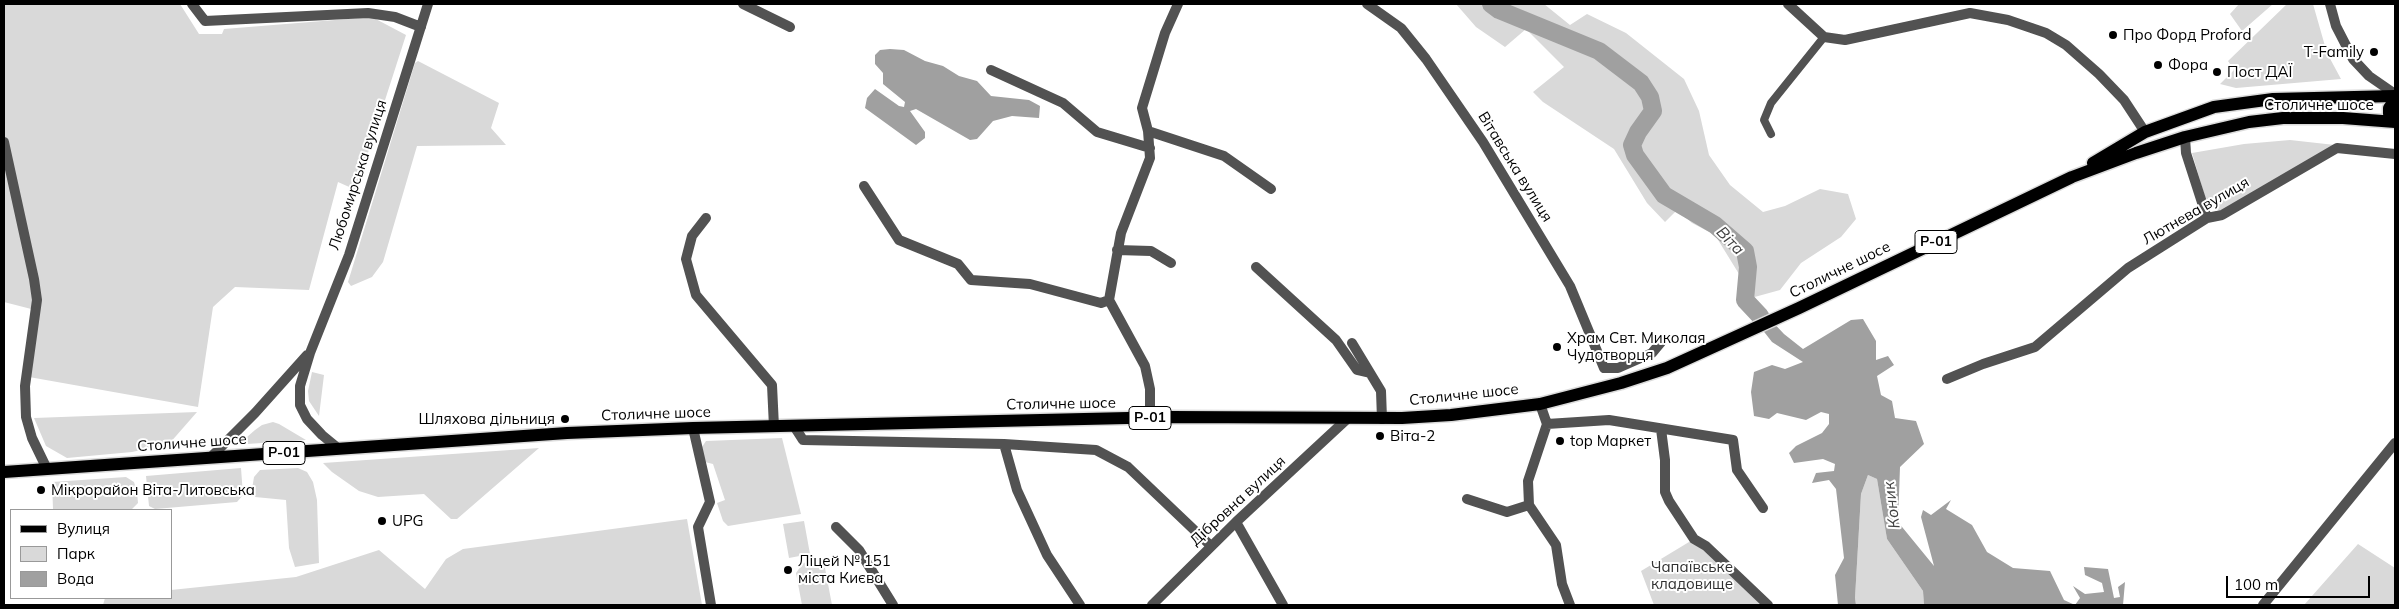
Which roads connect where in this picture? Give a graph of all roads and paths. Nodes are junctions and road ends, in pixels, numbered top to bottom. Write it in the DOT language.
graph roads {
  1 [pos="192,4"];
  2 [pos="428,4"];
  3 [pos="743,4"];
  4 [pos="1178,4"];
  5 [pos="1367,4"];
  6 [pos="1788,4"];
  7 [pos="2330,4"];
  8 [pos="1969,8"];
  9 [pos="421,27"];
  10 [pos="790,27"];
  11 [pos="1824,37"];
  12 [pos="991,70"];
  13 [pos="2395,95"];
  14 [pos="2395,100"];
  15 [pos="2395,120"];
  16 [pos="1148,131"];
  17 [pos="2145,132"];
  18 [pos="1771,134"];
  19 [pos="2185,137"];
  20 [pos="4,142"];
  21 [pos="1150,148"];
  22 [pos="2395,154"];
  23 [pos="2072,177"];
  24 [pos="864,186"];
  25 [pos="1271,189"];
  26 [pos="706,218"];
  27 [pos="2207,218"];
  28 [pos="1118,250"];
  29 [pos="1171,264"];
  30 [pos="1256,267"];
  31 [pos="1109,300"];
  32 [pos="1662,341"];
  33 [pos="1352,343"];
  34 [pos="310,353"];
  35 [pos="1370,373"];
  36 [pos="1947,379"];
  37 [pos="1540,404"];
  38 [pos="1150,418"];
  39 [pos="1382,418"];
  40 [pos="1347,419"];
  41 [pos="1546,424"];
  42 [pos="794,426"];
  43 [pos="774,427"];
  44 [pos="693,428"];
  45 [pos="1661,428"];
  46 [pos="2395,443"];
  47 [pos="1004,444"];
  48 [pos="339,449"];
  49 [pos="210,458"];
  50 [pos="47,469"];
  51 [pos="4,472"];
  52 [pos="1467,499"];
  53 [pos="1529,505"];
  54 [pos="1763,508"];
  55 [pos="1236,522"];
  56 [pos="836,526"];
  57 [pos="1211,546"];
  58 [pos="711,605"];
  59 [pos="893,605"];
  60 [pos="1080,605"];
  61 [pos="1152,605"];
  62 [pos="1283,605"];
  63 [pos="1570,605"];
  64 [pos="1768,605"];
  65 [pos="2263,605"];
  1 -- 9 [label="street"];
  2 -- 9 [label="street, Любомирська вулиця"];
  3 -- 10 [label="street"];
  4 -- 16 [label="street"];
  5 -- 32 [label="street, Вітавська вулиця"];
  6 -- 11 [label="street"];
  7 -- 13 [label="street"];
  8 -- 11 [label="street"];
  8 -- 17 [label="street"];
  9 -- 34 [label="street, Любомирська вулиця"];
  11 -- 18 [label="street"];
  12 -- 21 [label="street"];
  13 -- 17 [label="main road, Столичне шосе"];
  14 -- 15 [label="main road"];
  15 -- 19 [label="main road, Столичне шосе"];
  16 -- 21 [label="street"];
  16 -- 25 [label="street"];
  17 -- 23 [label="main road, Столичне шосе"];
  19 -- 23 [label="main road, Столичне шосе"];
  19 -- 27 [label="street"];
  20 -- 50 [label="street"];
  21 -- 28 [label="street"];
  22 -- 27 [label="street, Лютнева вулиця"];
  23 -- 37 [label="main road, Столичне шосе / Р-01"];
  24 -- 31 [label="street"];
  26 -- 43 [label="street"];
  27 -- 36 [label="street, Лютнева вулиця"];
  28 -- 29 [label="street"];
  28 -- 31 [label="street"];
  30 -- 35 [label="street"];
  31 -- 38 [label="street"];
  33 -- 35 [label="street"];
  34 -- 48 [label="street, Любомирська вулиця"];
  34 -- 49 [label="street, Любомирська вулиця"];
  35 -- 39 [label="street"];
  37 -- 39 [label="main road, Столичне шосе / Р-01"];
  37 -- 41 [label="street"];
  38 -- 40 [label="main road, Столичне шосе / Р-01"];
  38 -- 42 [label="main road, Столичне шосе / Р-01"];
  39 -- 40 [label="main road, Столичне шосе / Р-01"];
  40 -- 55 [label="street, Дібровна вулиця"];
  41 -- 45 [label="street"];
  41 -- 53 [label="street"];
  42 -- 43 [label="main road, Столичне шосе / Р-01"];
  42 -- 47 [label="street"];
  43 -- 44 [label="main road, Столичне шосе / Р-01"];
  44 -- 48 [label="main road, Столичне шосе / Р-01"];
  44 -- 58 [label="street"];
  45 -- 54 [label="street"];
  45 -- 64 [label="street"];
  46 -- 65 [label="street"];
  47 -- 57 [label="street"];
  47 -- 60 [label="street"];
  48 -- 49 [label="main road, Столичне шосе / Р-01"];
  49 -- 50 [label="main road, Столичне шосе / Р-01"];
  50 -- 51 [label="main road, Столичне шосе / Р-01"];
  52 -- 53 [label="street"];
  53 -- 63 [label="street"];
  55 -- 57 [label="street, Дібровна вулиця"];
  55 -- 62 [label="street"];
  56 -- 59 [label="street"];
  57 -- 61 [label="street, Дібровна вулиця"];
}
